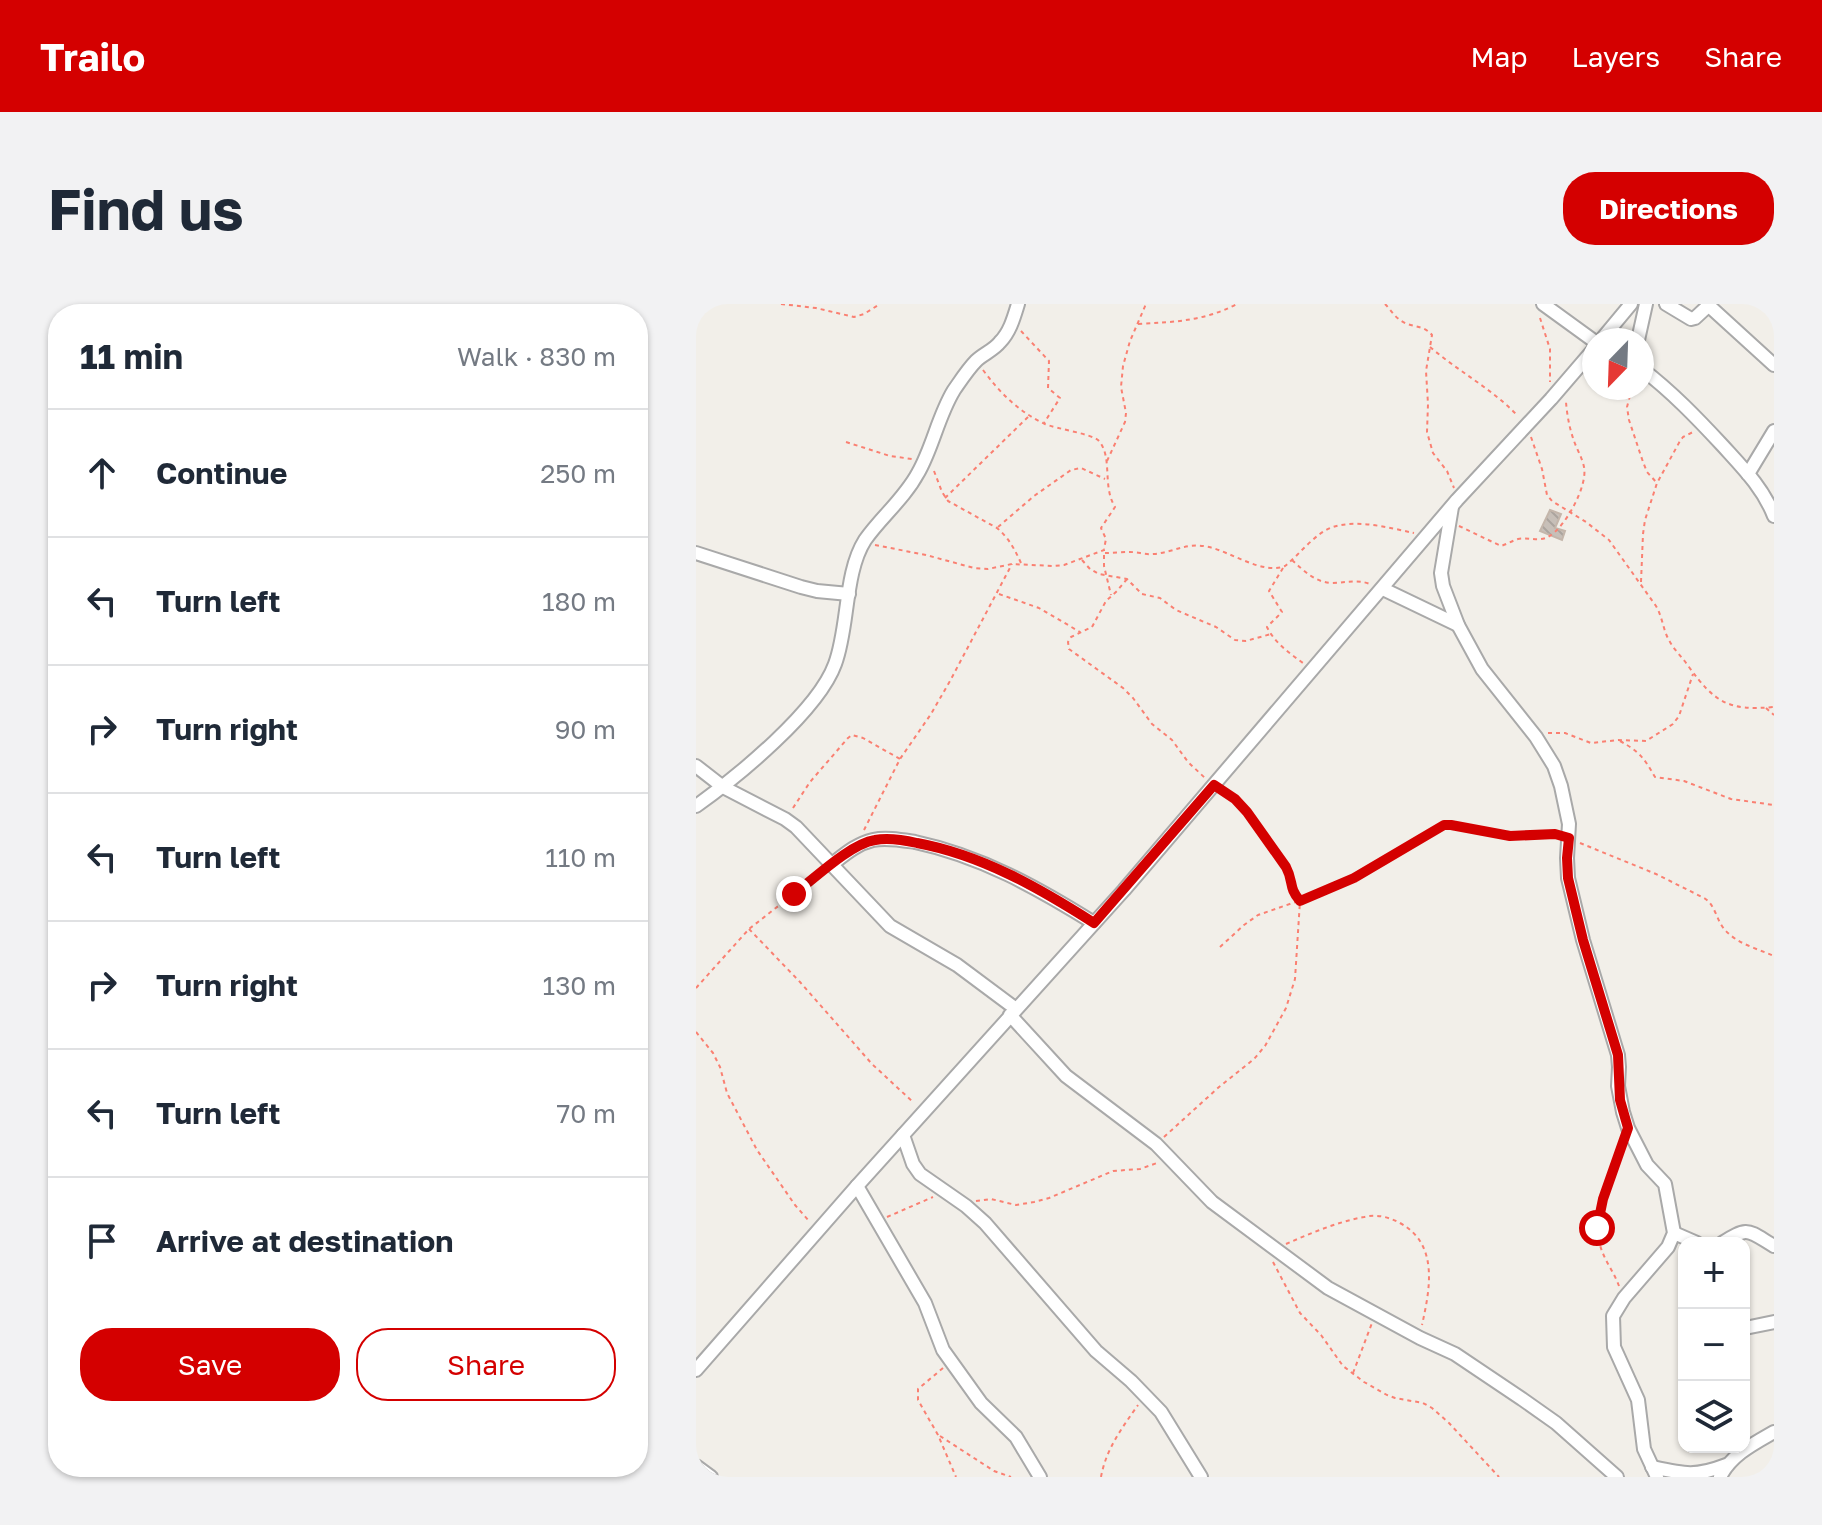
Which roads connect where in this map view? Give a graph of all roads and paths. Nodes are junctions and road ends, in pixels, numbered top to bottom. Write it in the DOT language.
graph roads {
  1 [pos="781,304"];
  2 [pos="880,304"];
  3 [pos="1018,304"];
  4 [pos="1146,304"];
  5 [pos="1237,304"];
  6 [pos="1385,304"];
  7 [pos="1631,304"];
  8 [pos="1646,304"];
  9 [pos="1666,304"];
  10 [pos="1708,305"];
  11 [pos="1541,309"];
  12 [pos="1012,322"];
  13 [pos="1138,324"];
  14 [pos="1612,328"];
  15 [pos="1641,328"];
  16 [pos="1582,334"];
  17 [pos="1430,347"];
  18 [pos="976,361"];
  19 [pos="1582,363"];
  20 [pos="1774,365"];
  21 [pos="1654,377"];
  22 [pos="1564,385"];
  23 [pos="1551,399"];
  24 [pos="1629,400"];
  25 [pos="1030,415"];
  26 [pos="1700,420"];
  27 [pos="1044,424"];
  28 [pos="1527,425"];
  29 [pos="1774,431"];
  30 [pos="846,442"];
  31 [pos="927,457"];
  32 [pos="1107,461"];
  33 [pos="1748,474"];
  34 [pos="1107,480"];
  35 [pos="1657,483"];
  36 [pos="945,498"];
  37 [pos="1455,503"];
  38 [pos="1569,513"];
  39 [pos="1774,516"];
  40 [pos="1451,523"];
  41 [pos="997,528"];
  42 [pos="1427,536"];
  43 [pos="864,543"];
  44 [pos="1104,552"];
  45 [pos="696,553"];
  46 [pos="1082,560"];
  47 [pos="1292,560"];
  48 [pos="1012,564"];
  49 [pos="1022,564"];
  50 [pos="1283,568"];
  51 [pos="1105,575"];
  52 [pos="1127,579"];
  53 [pos="1641,586"];
  54 [pos="1382,591"];
  55 [pos="997,593"];
  56 [pos="849,594"];
  57 [pos="1111,596"];
  58 [pos="1458,625"];
  59 [pos="1081,633"];
  60 [pos="1271,634"];
  61 [pos="1314,670"];
  62 [pos="1694,673"];
  63 [pos="1774,707"];
  64 [pos="1765,708"];
  65 [pos="1774,715"];
  66 [pos="1536,737"];
  67 [pos="1618,740"];
  68 [pos="900,759"];
  69 [pos="696,766"];
  70 [pos="1214,785"];
  71 [pos="723,787"];
  72 [pos="1774,805"];
  73 [pos="696,806"];
  74 [pos="785,819"];
  75 [pos="1569,838"];
  76 [pos="857,846"];
  77 [pos="831,865"];
  78 [pos="1300,901"];
  79 [pos="1094,923"];
  80 [pos="749,929"];
  81 [pos="1220,947"];
  82 [pos="1774,956"];
  83 [pos="696,988"];
  84 [pos="1013,1012"];
  85 [pos="696,1032"];
  86 [pos="924,1112"];
  87 [pos="1628,1128"];
  88 [pos="903,1135"];
  89 [pos="1156,1144"];
  90 [pos="1170,1158"];
  91 [pos="857,1186"];
  92 [pos="945,1193"];
  93 [pos="966,1206"];
  94 [pos="879,1222"];
  95 [pos="818,1230"];
  96 [pos="1674,1233"];
  97 [pos="1683,1237"];
  98 [pos="1731,1237"];
  99 [pos="1774,1246"];
  100 [pos="1272,1252"];
  101 [pos="1624,1298"];
  102 [pos="1373,1321"];
  103 [pos="1774,1322"];
  104 [pos="1750,1327"];
  105 [pos="1420,1338"];
  106 [pos="951,1362"];
  107 [pos="696,1370"];
  108 [pos="1352,1374"];
  109 [pos="1145,1395"];
  110 [pos="1774,1432"];
  111 [pos="938,1435"];
  112 [pos="1726,1465"];
  113 [pos="696,1466"];
  114 [pos="1654,1472"];
  115 [pos="711,1477"];
  116 [pos="956,1477"];
  117 [pos="1011,1477"];
  118 [pos="1040,1477"];
  119 [pos="1101,1477"];
  120 [pos="1201,1477"];
  121 [pos="1499,1477"];
  122 [pos="1617,1477"];
  123 [pos="1720,1477"];
  1 -- 2 [label="path"];
  3 -- 12 [label="street"];
  4 -- 13 [label="path"];
  5 -- 13 [label="path"];
  6 -- 17 [label="path"];
  7 -- 14 [label="street"];
  8 -- 15 [label="street"];
  9 -- 10 [label="street"];
  10 -- 20 [label="street"];
  11 -- 16 [label="street"];
  11 -- 23 [label="path"];
  12 -- 18 [label="street"];
  12 -- 27 [label="path"];
  13 -- 32 [label="path"];
  17 -- 28 [label="path"];
  17 -- 37 [label="path"];
  18 -- 25 [label="path"];
  18 -- 31 [label="street"];
  19 -- 22 [label="street"];
  21 -- 26 [label="street"];
  22 -- 23 [label="street"];
  22 -- 38 [label="path"];
  23 -- 28 [label="street"];
  24 -- 35 [label="path"];
  25 -- 27 [label="path"];
  25 -- 36 [label="path"];
  26 -- 33 [label="street"];
  26 -- 35 [label="path"];
  27 -- 32 [label="path"];
  28 -- 37 [label="street"];
  28 -- 38 [label="path"];
  29 -- 33 [label="street"];
  30 -- 31 [label="path"];
  31 -- 36 [label="path"];
  31 -- 43 [label="street"];
  32 -- 34 [label="path"];
  33 -- 39 [label="street"];
  34 -- 41 [label="path"];
  34 -- 44 [label="path"];
  35 -- 53 [label="path"];
  36 -- 41 [label="path"];
  37 -- 40 [label="street"];
  37 -- 42 [label="street"];
  38 -- 40 [label="path"];
  38 -- 53 [label="path"];
  40 -- 58 [label="street"];
  41 -- 49 [label="path"];
  42 -- 47 [label="path"];
  42 -- 54 [label="street"];
  43 -- 48 [label="path"];
  43 -- 56 [label="street"];
  44 -- 46 [label="path"];
  44 -- 50 [label="path"];
  44 -- 51 [label="path"];
  45 -- 56 [label="street"];
  46 -- 49 [label="path"];
  46 -- 51 [label="path"];
  47 -- 50 [label="path"];
  47 -- 54 [label="path"];
  48 -- 49 [label="path"];
  48 -- 55 [label="path"];
  50 -- 60 [label="path"];
  51 -- 52 [label="path"];
  51 -- 57 [label="path"];
  52 -- 57 [label="path"];
  52 -- 60 [label="path"];
  53 -- 62 [label="path"];
  54 -- 58 [label="street"];
  54 -- 61 [label="street"];
  55 -- 59 [label="path"];
  55 -- 68 [label="path"];
  56 -- 71 [label="street"];
  57 -- 59 [label="path"];
  58 -- 66 [label="street"];
  59 -- 70 [label="path"];
  60 -- 61 [label="path"];
  61 -- 70 [label="street"];
  62 -- 64 [label="path"];
  62 -- 67 [label="path"];
  63 -- 64 [label="path"];
  64 -- 65 [label="path"];
  66 -- 67 [label="path"];
  66 -- 75 [label="street"];
  67 -- 72 [label="path"];
  68 -- 74 [label="path"];
  68 -- 76 [label="path"];
  69 -- 71 [label="street"];
  70 -- 78 [label="path"];
  70 -- 79 [label="street"];
  71 -- 73 [label="street"];
  71 -- 74 [label="street"];
  74 -- 77 [label="street"];
  75 -- 78 [label="path"];
  75 -- 82 [label="path"];
  75 -- 87 [label="street"];
  76 -- 77 [label="street"];
  76 -- 79 [label="street"];
  77 -- 80 [label="path"];
  77 -- 84 [label="street"];
  78 -- 81 [label="path"];
  78 -- 89 [label="path"];
  79 -- 84 [label="street"];
  80 -- 83 [label="path"];
  80 -- 86 [label="path"];
  84 -- 86 [label="street"];
  84 -- 89 [label="street"];
  85 -- 95 [label="path"];
  86 -- 88 [label="street"];
  87 -- 96 [label="street"];
  87 -- 101 [label="path"];
  88 -- 91 [label="street"];
  88 -- 92 [label="street"];
  89 -- 90 [label="street"];
  90 -- 93 [label="path"];
  90 -- 100 [label="street"];
  91 -- 94 [label="street"];
  91 -- 95 [label="street"];
  92 -- 93 [label="street"];
  92 -- 94 [label="path"];
  93 -- 109 [label="street"];
  94 -- 106 [label="street"];
  95 -- 107 [label="street"];
  96 -- 97 [label="street"];
  96 -- 101 [label="street"];
  98 -- 99 [label="street"];
  100 -- 105 [label="street"];
  100 -- 105 [label="path"];
  100 -- 108 [label="path"];
  101 -- 114 [label="street"];
  102 -- 108 [label="path"];
  103 -- 104 [label="street"];
  105 -- 122 [label="street"];
  106 -- 111 [label="path"];
  106 -- 118 [label="street"];
  108 -- 121 [label="path"];
  109 -- 119 [label="path"];
  109 -- 120 [label="street"];
  110 -- 112 [label="street"];
  111 -- 116 [label="path"];
  111 -- 117 [label="path"];
  112 -- 114 [label="street"];
  112 -- 123 [label="street"];
  113 -- 115 [label="street"];
}
